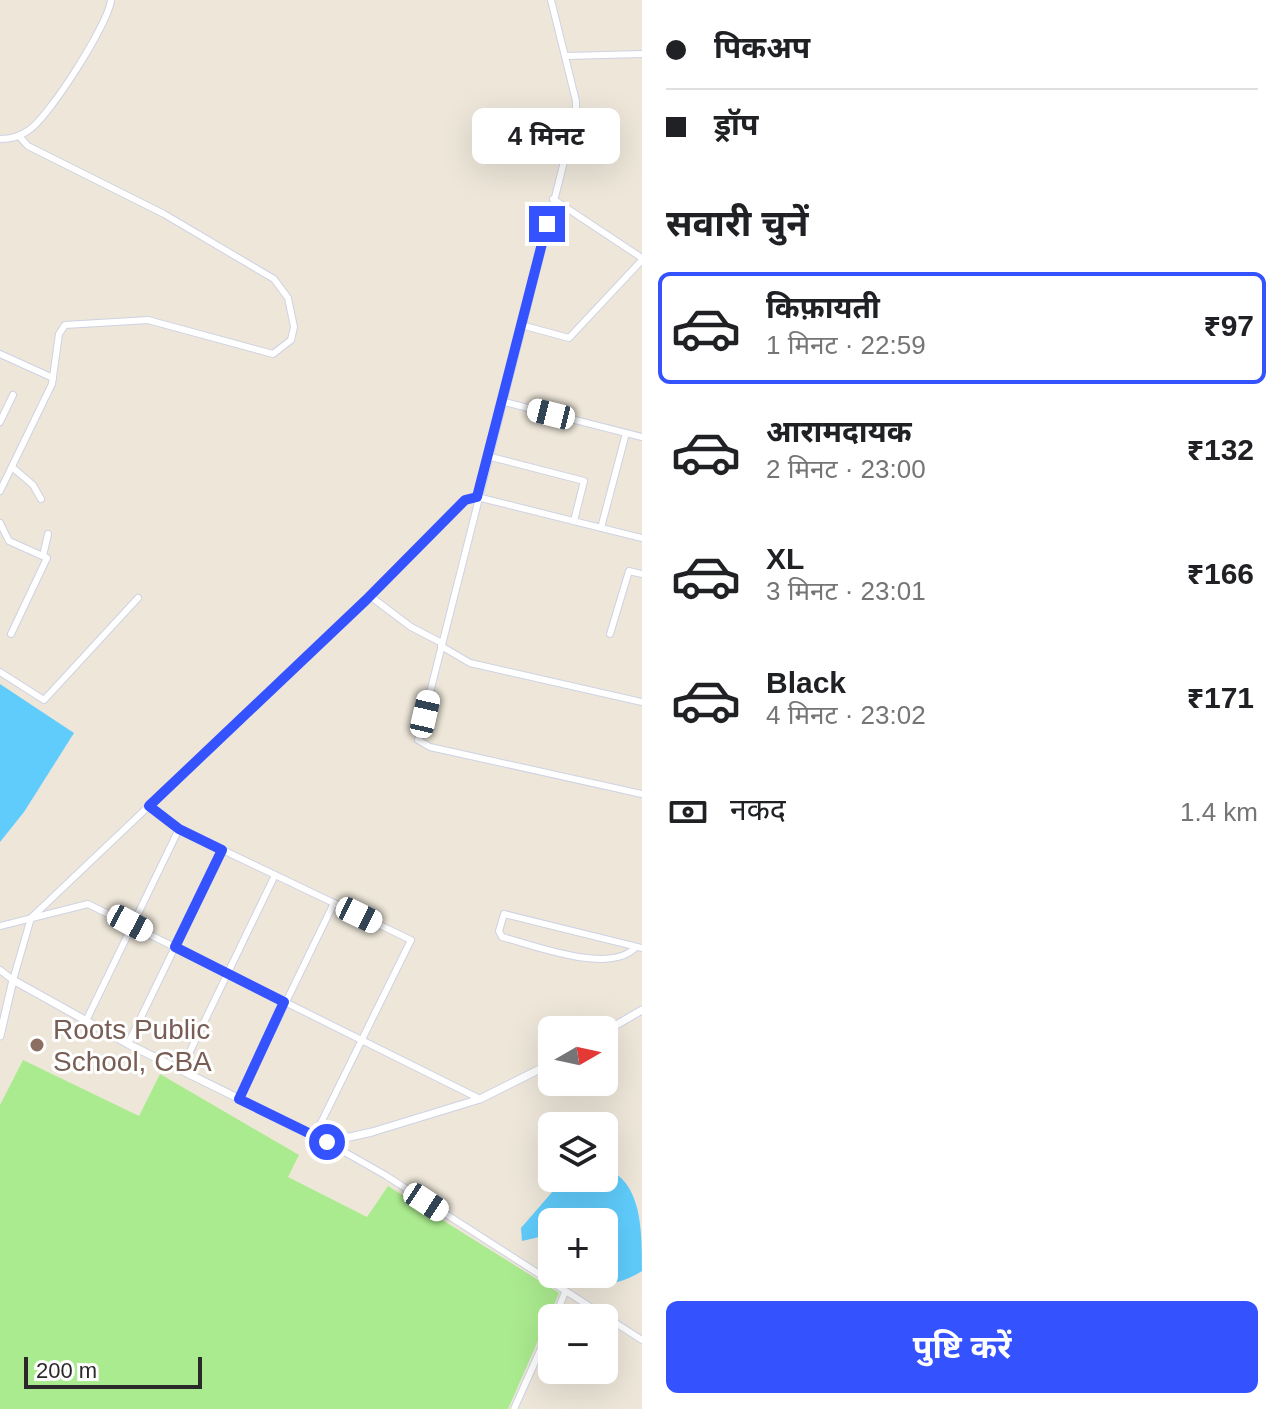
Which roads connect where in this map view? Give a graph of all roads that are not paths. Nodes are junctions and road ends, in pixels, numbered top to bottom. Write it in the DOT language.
graph roads {
  1 [pos="111,0"];
  2 [pos="551,0"];
  3 [pos="642,54"];
  4 [pos="566,56"];
  5 [pos="19,136"];
  6 [pos="0,139"];
  7 [pos="553,199"];
  8 [pos="642,259"];
  9 [pos="521,325"];
  10 [pos="0,354"];
  11 [pos="53,378"];
  12 [pos="13,395"];
  13 [pos="501,401"];
  14 [pos="0,422"];
  15 [pos="626,433"];
  16 [pos="642,437"];
  17 [pos="487,456"];
  18 [pos="12,467"];
  19 [pos="0,491"];
  20 [pos="477,497"];
  21 [pos="41,499"];
  22 [pos="574,521"];
  23 [pos="0,523"];
  24 [pos="601,528"];
  25 [pos="48,534"];
  26 [pos="642,538"];
  27 [pos="43,556"];
  28 [pos="642,574"];
  29 [pos="370,596"];
  30 [pos="138,598"];
  31 [pos="11,634"];
  32 [pos="610,634"];
  33 [pos="441,644"];
  34 [pos="0,672"];
  35 [pos="642,702"];
  36 [pos="642,794"];
  37 [pos="149,806"];
  38 [pos="179,829"];
  39 [pos="222,850"];
  40 [pos="275,875"];
  41 [pos="334,903"];
  42 [pos="31,918"];
  43 [pos="130,923"];
  44 [pos="0,926"];
  45 [pos="175,947"];
  46 [pos="639,947"];
  47 [pos="0,970"];
  48 [pos="228,974"];
  49 [pos="13,980"];
  50 [pos="284,1002"];
  51 [pos="642,1010"];
  52 [pos="86,1021"];
  53 [pos="618,1024"];
  54 [pos="0,1036"];
  55 [pos="361,1041"];
  56 [pos="128,1044"];
  57 [pos="181,1070"];
  58 [pos="538,1070"];
  59 [pos="239,1099"];
  60 [pos="480,1099"];
  61 [pos="314,1137"];
  62 [pos="327,1142"];
  63 [pos="565,1292"];
  64 [pos="560,1304"];
  65 [pos="642,1340"];
  66 [pos="538,1355"];
  67 [pos="514,1409"];
  1 -- 5 [label="street"];
  2 -- 4 [label="street"];
  3 -- 4 [label="street"];
  4 -- 7 [label="street"];
  5 -- 6 [label="street"];
  5 -- 11 [label="street"];
  7 -- 8 [label="street"];
  7 -- 9 [label="street"];
  8 -- 9 [label="street"];
  9 -- 13 [label="street"];
  10 -- 11 [label="street"];
  11 -- 18 [label="street"];
  12 -- 14 [label="street"];
  13 -- 15 [label="street"];
  13 -- 17 [label="street"];
  15 -- 16 [label="street"];
  15 -- 24 [label="street"];
  17 -- 20 [label="street"];
  17 -- 22 [label="street"];
  18 -- 19 [label="street"];
  18 -- 21 [label="street"];
  20 -- 22 [label="street"];
  20 -- 29 [label="street"];
  20 -- 33 [label="street"];
  22 -- 24 [label="street"];
  23 -- 27 [label="street"];
  24 -- 26 [label="street"];
  25 -- 27 [label="street"];
  27 -- 31 [label="street"];
  28 -- 32 [label="street"];
  29 -- 33 [label="street"];
  29 -- 37 [label="street"];
  30 -- 34 [label="street"];
  33 -- 35 [label="street"];
  33 -- 36 [label="street"];
  37 -- 38 [label="street"];
  37 -- 42 [label="street"];
  38 -- 39 [label="street"];
  38 -- 43 [label="street"];
  39 -- 40 [label="street"];
  39 -- 45 [label="street"];
  40 -- 41 [label="street"];
  40 -- 48 [label="street"];
  41 -- 50 [label="street"];
  41 -- 55 [label="street"];
  42 -- 43 [label="street"];
  42 -- 44 [label="street"];
  42 -- 49 [label="street"];
  43 -- 45 [label="street"];
  43 -- 52 [label="street"];
  45 -- 48 [label="street"];
  45 -- 56 [label="street"];
  46 -- 46 [label="street"];
  47 -- 49 [label="street"];
  48 -- 50 [label="street"];
  48 -- 57 [label="street"];
  49 -- 52 [label="street"];
  49 -- 54 [label="street"];
  50 -- 55 [label="street"];
  50 -- 59 [label="street"];
  51 -- 53 [label="street"];
  52 -- 56 [label="street"];
  55 -- 60 [label="street"];
  55 -- 61 [label="street"];
  56 -- 57 [label="street"];
  57 -- 59 [label="street"];
  58 -- 60 [label="street"];
  59 -- 61 [label="street"];
  60 -- 62 [label="street"];
  61 -- 62 [label="street"];
  62 -- 63 [label="street"];
  63 -- 64 [label="street"];
  63 -- 65 [label="street"];
  66 -- 67 [label="street"];
}
